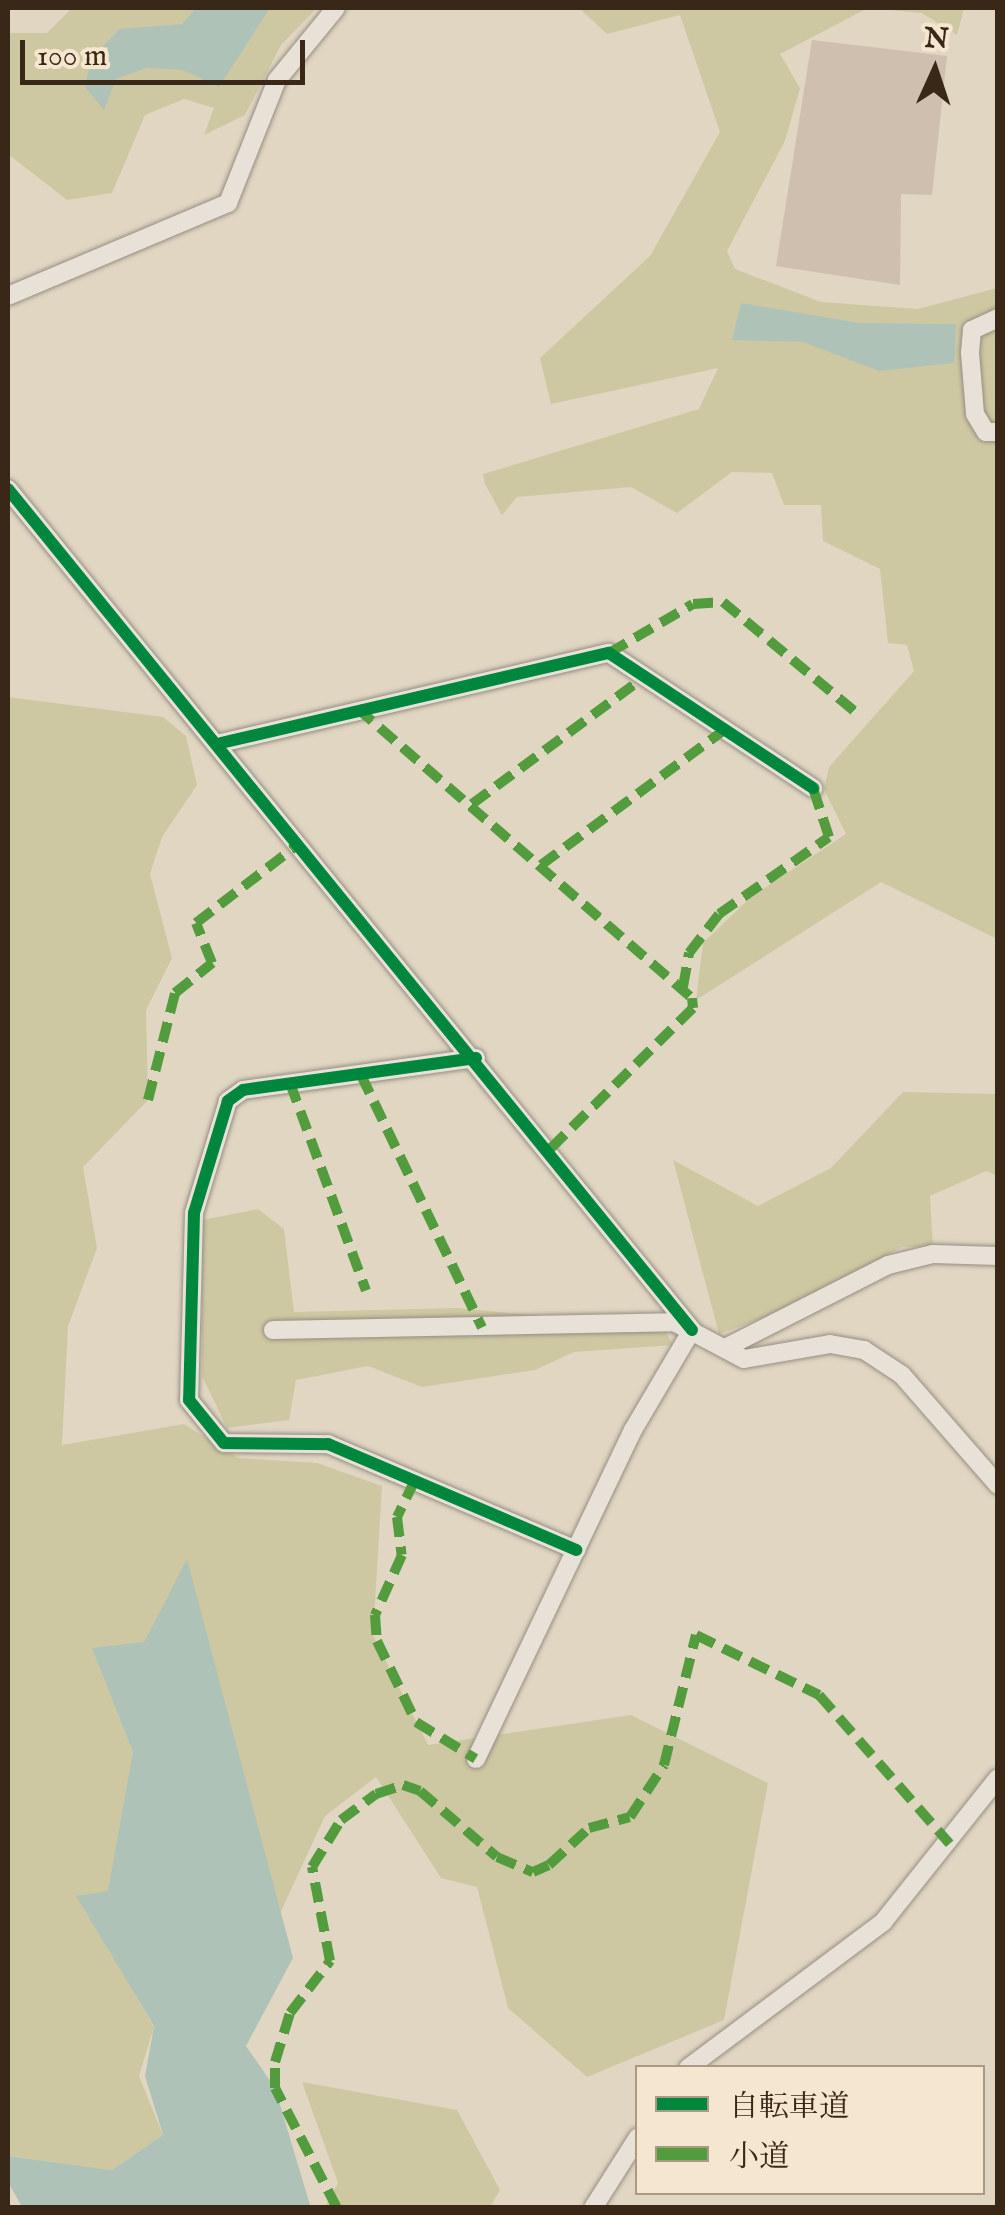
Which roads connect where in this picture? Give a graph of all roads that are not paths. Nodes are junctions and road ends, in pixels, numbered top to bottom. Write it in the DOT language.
graph roads {
  1 [pos="336,8"];
  2 [pos="8,296"];
  3 [pos="998,318"];
  4 [pos="998,432"];
  5 [pos="8,489"];
  6 [pos="222,742"];
  7 [pos="813,788"];
  8 [pos="476,1058"];
  9 [pos="998,1256"];
  10 [pos="274,1330"];
  11 [pos="692,1330"];
  12 [pos="725,1348"];
  13 [pos="998,1485"];
  14 [pos="576,1550"];
  15 [pos="476,1759"];
  16 [pos="998,1778"];
  17 [pos="692,2065"];
  18 [pos="635,2143"];
  19 [pos="593,2208"];
  1 -- 2 [label="street"];
  3 -- 4 [label="street"];
  5 -- 6 [label="street"];
  6 -- 7 [label="street"];
  6 -- 8 [label="street"];
  8 -- 11 [label="street"];
  8 -- 14 [label="street"];
  9 -- 12 [label="street"];
  10 -- 11 [label="street"];
  11 -- 12 [label="street"];
  11 -- 14 [label="street"];
  12 -- 13 [label="street"];
  14 -- 15 [label="street"];
  16 -- 17 [label="street"];
  18 -- 19 [label="street"];
}
